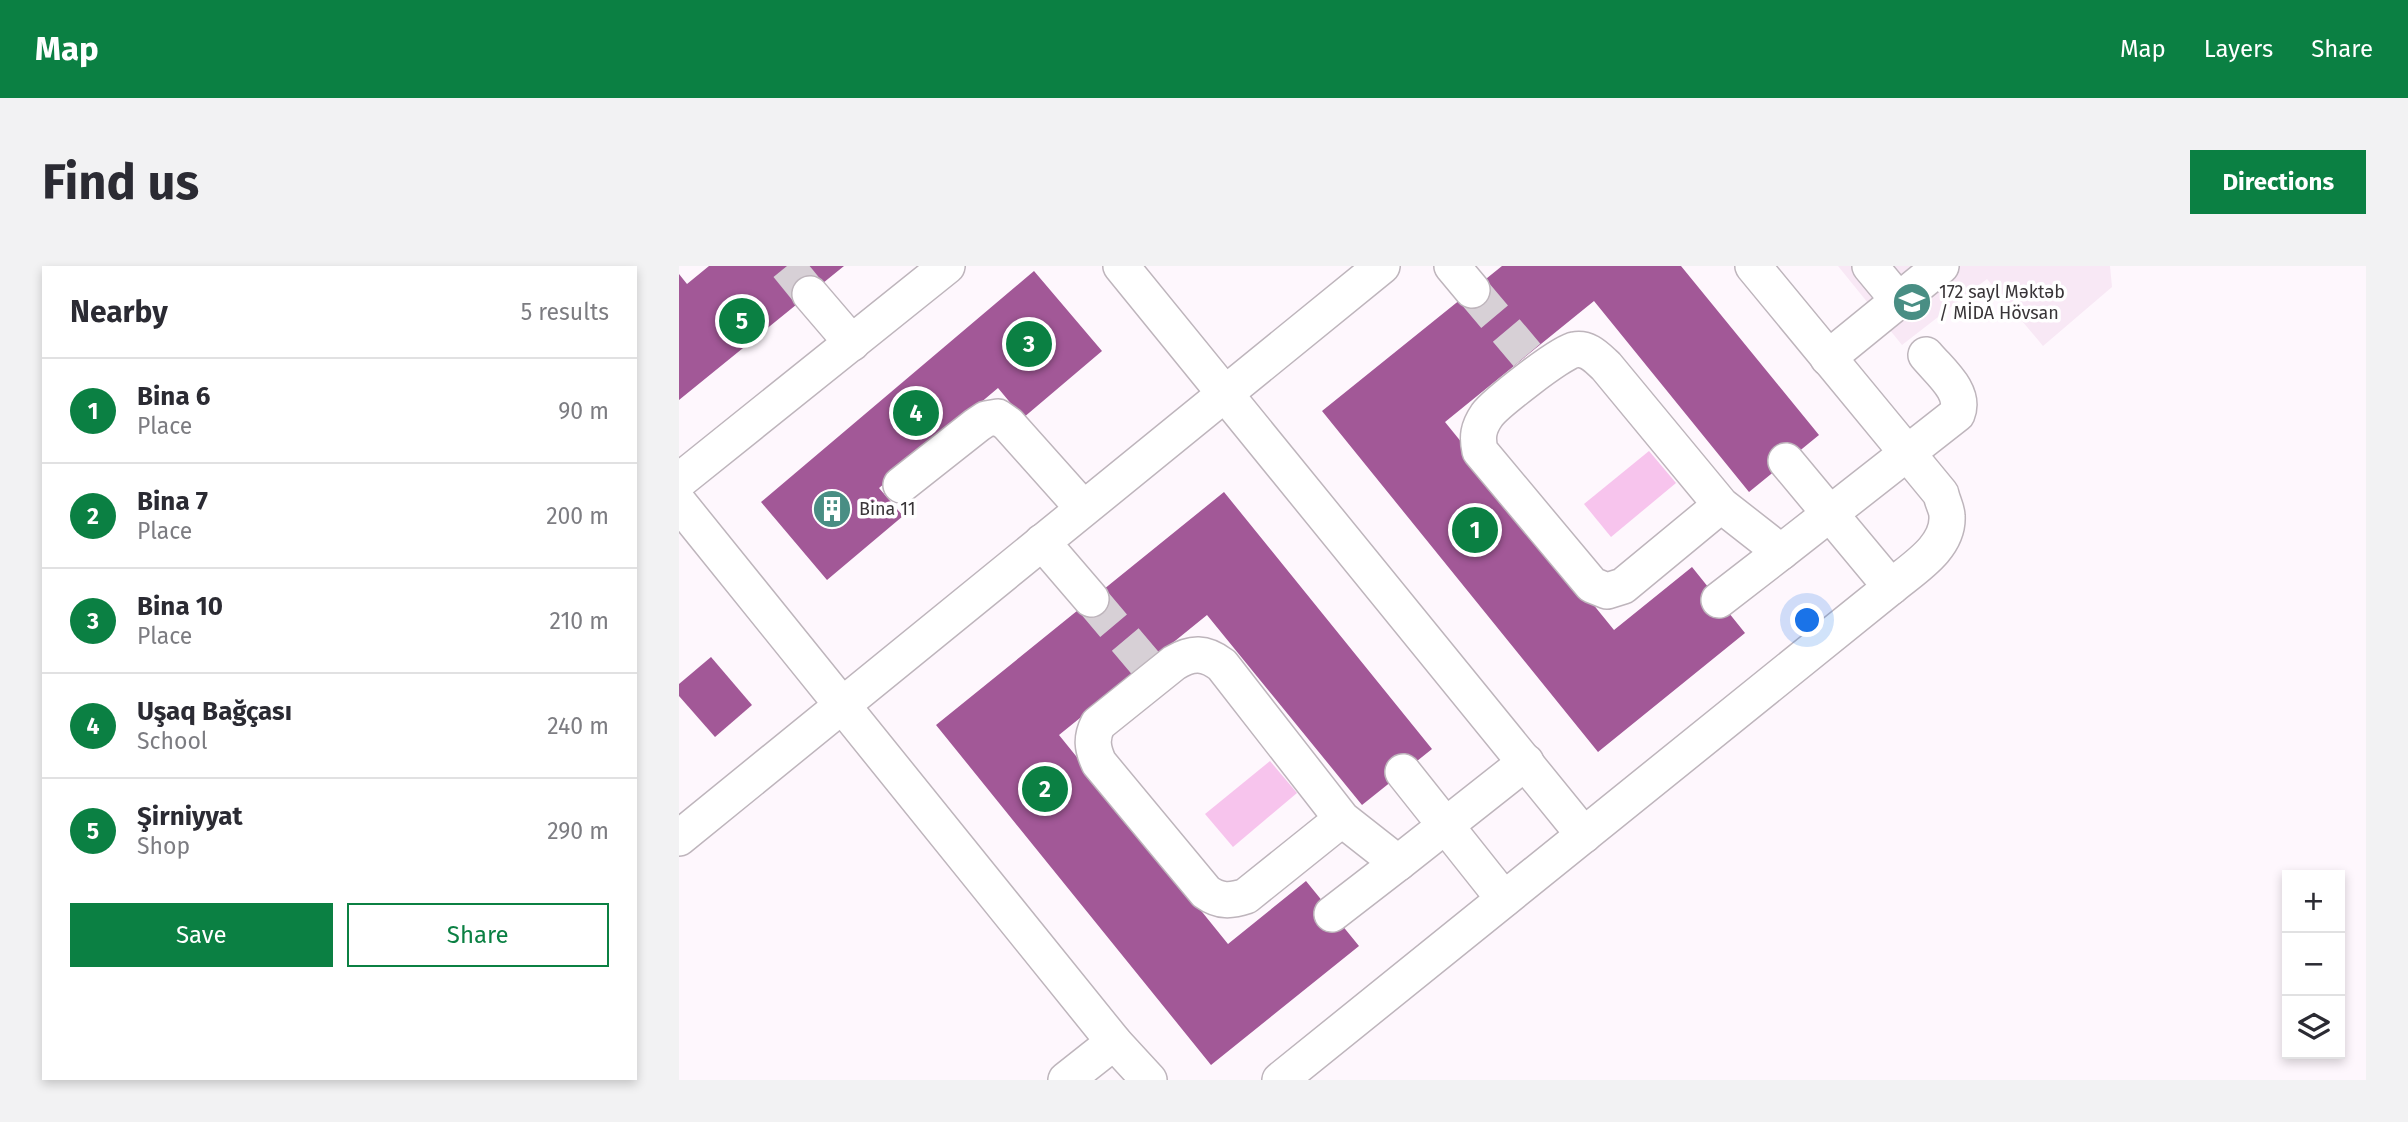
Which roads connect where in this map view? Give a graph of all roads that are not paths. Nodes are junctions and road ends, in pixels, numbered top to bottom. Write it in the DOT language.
graph roads {
  1 [pos="947,266"];
  2 [pos="1121,266"];
  3 [pos="1382,266"];
  4 [pos="1753,266"];
  5 [pos="1870,266"];
  6 [pos="1941,266"];
  7 [pos="810,293"];
  8 [pos="1899,301"];
  9 [pos="852,343"];
  10 [pos="1926,355"];
  11 [pos="1828,358"];
  12 [pos="1224,393"];
  13 [pos="1906,454"];
  14 [pos="1786,461"];
  15 [pos="679,481"];
  16 [pos="901,485"];
  17 [pos="679,503"];
  18 [pos="1721,505"];
  19 [pos="1083,508"];
  20 [pos="1830,514"];
  21 [pos="1042,542"];
  22 [pos="1781,552"];
  23 [pos="1891,587"];
  24 [pos="1091,599"];
  25 [pos="1719,600"];
  26 [pos="841,706"];
  27 [pos="1526,762"];
  28 [pos="1403,772"];
  29 [pos="1342,818"];
  30 [pos="1447,826"];
  31 [pos="1584,835"];
  32 [pos="679,838"];
  33 [pos="1398,863"];
  34 [pos="1504,899"];
  35 [pos="1332,914"];
  36 [pos="1114,1041"];
  37 [pos="1066,1080"];
  38 [pos="1149,1080"];
  39 [pos="1280,1080"];
  1 -- 9 [label="street"];
  2 -- 12 [label="street"];
  3 -- 12 [label="street"];
  4 -- 11 [label="street"];
  5 -- 8 [label="street"];
  6 -- 8 [label="street"];
  7 -- 9 [label="street"];
  8 -- 11 [label="street"];
  9 -- 15 [label="street"];
  10 -- 13 [label="street"];
  11 -- 13 [label="street"];
  12 -- 19 [label="street"];
  12 -- 27 [label="street"];
  13 -- 20 [label="street"];
  13 -- 23 [label="street"];
  14 -- 20 [label="street"];
  16 -- 19 [label="street"];
  17 -- 26 [label="street"];
  18 -- 18 [label="street"];
  18 -- 22 [label="street"];
  19 -- 21 [label="street"];
  20 -- 22 [label="street"];
  20 -- 23 [label="street"];
  21 -- 24 [label="street"];
  21 -- 26 [label="street"];
  22 -- 25 [label="street"];
  23 -- 31 [label="street"];
  26 -- 32 [label="street"];
  26 -- 36 [label="street"];
  27 -- 30 [label="street"];
  27 -- 31 [label="street"];
  28 -- 30 [label="street"];
  29 -- 29 [label="street"];
  29 -- 33 [label="street"];
  30 -- 33 [label="street"];
  30 -- 34 [label="street"];
  31 -- 34 [label="street"];
  33 -- 35 [label="street"];
  34 -- 39 [label="street"];
  36 -- 37 [label="street"];
  36 -- 38 [label="street"];
}
